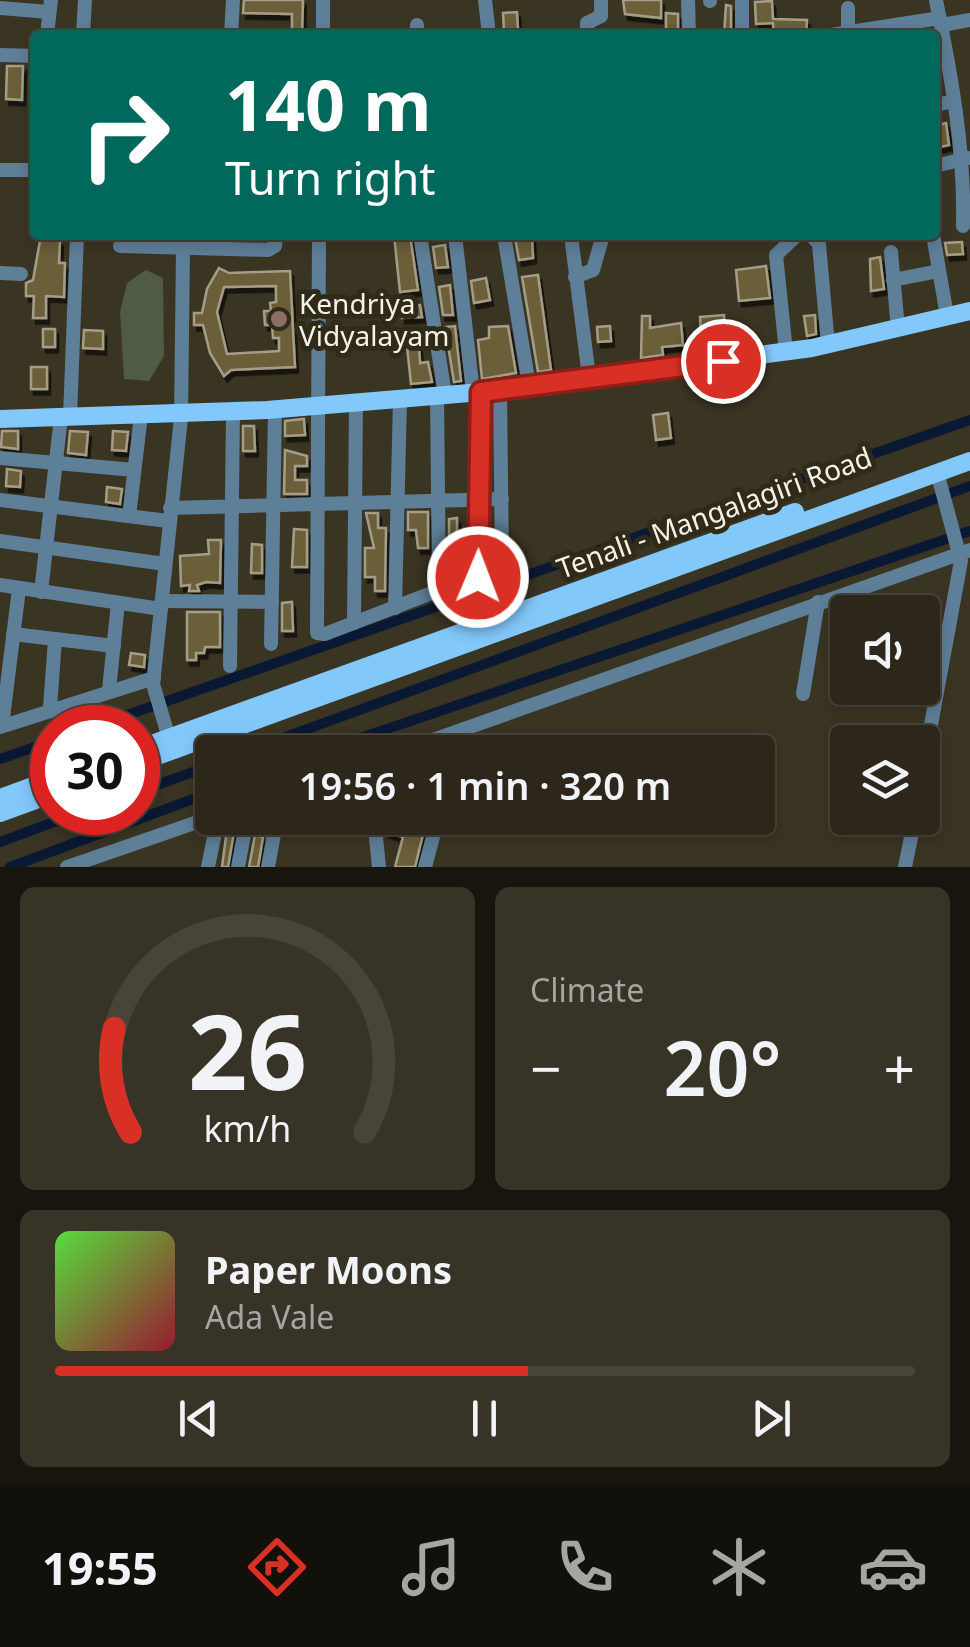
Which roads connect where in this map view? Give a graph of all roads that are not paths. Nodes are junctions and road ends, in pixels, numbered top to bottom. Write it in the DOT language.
graph roads {
  1 [pos="85,0"];
  2 [pos="233,0"];
  3 [pos="324,0"];
  4 [pos="486,0"];
  5 [pos="601,0"];
  6 [pos="688,0"];
  7 [pos="742,0"];
  8 [pos="936,0"];
  9 [pos="50,6"];
  10 [pos="0,8"];
  11 [pos="848,8"];
  12 [pos="970,20"];
  13 [pos="941,22"];
  14 [pos="83,30"];
  15 [pos="232,30"];
  16 [pos="323,30"];
  17 [pos="489,30"];
  18 [pos="587,30"];
  19 [pos="689,30"];
  20 [pos="742,30"];
  21 [pos="848,30"];
  22 [pos="873,30"];
  23 [pos="0,55"];
  24 [pos="30,56"];
  25 [pos="954,101"];
  26 [pos="940,103"];
  27 [pos="965,159"];
  28 [pos="940,165"];
  29 [pos="0,170"];
  30 [pos="30,170"];
  31 [pos="967,185"];
  32 [pos="963,226"];
  33 [pos="76,240"];
  34 [pos="276,240"];
  35 [pos="320,240"];
  36 [pos="421,240"];
  37 [pos="456,240"];
  38 [pos="505,240"];
  39 [pos="571,240"];
  40 [pos="601,240"];
  41 [pos="792,240"];
  42 [pos="815,240"];
  43 [pos="934,240"];
  44 [pos="120,246"];
  45 [pos="183,249"];
  46 [pos="891,252"];
  47 [pos="939,271"];
  48 [pos="0,273"];
  49 [pos="21,274"];
  50 [pos="575,277"];
  51 [pos="894,280"];
  52 [pos="970,311"];
  53 [pos="947,316"];
  54 [pos="898,329"];
  55 [pos="828,345"];
  56 [pos="786,352"];
  57 [pos="589,377"];
  58 [pos="529,385"];
  59 [pos="484,390"];
  60 [pos="442,395"];
  61 [pos="400,398"];
  62 [pos="356,402"];
  63 [pos="316,406"];
  64 [pos="274,410"];
  65 [pos="234,412"];
  66 [pos="181,414"];
  67 [pos="141,415"];
  68 [pos="65,417"];
  69 [pos="1,418"];
  70 [pos="970,448"];
  71 [pos="0,458"];
  72 [pos="970,460"];
  73 [pos="56,463"];
  74 [pos="134,470"];
  75 [pos="939,478"];
  76 [pos="502,499"];
  77 [pos="0,500"];
  78 [pos="479,500"];
  79 [pos="438,502"];
  80 [pos="397,504"];
  81 [pos="355,505"];
  82 [pos="52,506"];
  83 [pos="315,506"];
  84 [pos="274,508"];
  85 [pos="232,509"];
  86 [pos="169,515"];
  87 [pos="129,516"];
  88 [pos="0,541"];
  89 [pos="48,547"];
  90 [pos="963,550"];
  91 [pos="165,564"];
  92 [pos="478,577"];
  93 [pos="0,586"];
  94 [pos="19,589"];
  95 [pos="439,591"];
  96 [pos="41,592"];
  97 [pos="272,602"];
  98 [pos="818,602"];
  99 [pos="118,603"];
  100 [pos="230,603"];
  101 [pos="161,605"];
  102 [pos="395,608"];
  103 [pos="354,623"];
  104 [pos="13,634"];
  105 [pos="55,639"];
  106 [pos="272,644"];
  107 [pos="114,646"];
  108 [pos="230,666"];
  109 [pos="154,686"];
  110 [pos="109,690"];
  111 [pos="803,694"];
  112 [pos="50,705"];
  113 [pos="60,705"];
  114 [pos="30,715"];
  115 [pos="931,725"];
  116 [pos="1,726"];
  117 [pos="460,730"];
  118 [pos="446,735"];
  119 [pos="459,735"];
  120 [pos="169,738"];
  121 [pos="160,741"];
  122 [pos="160,745"];
  123 [pos="30,787"];
  124 [pos="0,798"];
  125 [pos="30,802"];
  126 [pos="0,813"];
  127 [pos="195,824"];
  128 [pos="212,835"];
  129 [pos="244,835"];
  130 [pos="274,835"];
  131 [pos="376,835"];
  132 [pos="433,835"];
  133 [pos="912,835"];
  134 [pos="67,867"];
  135 [pos="208,867"];
  136 [pos="238,867"];
  137 [pos="268,867"];
  138 [pos="379,867"];
  139 [pos="425,867"];
  140 [pos="905,867"];
  1 -- 14 [label="street"];
  2 -- 15 [label="street"];
  3 -- 16 [label="street"];
  4 -- 17 [label="street"];
  5 -- 18 [label="street"];
  6 -- 19 [label="street"];
  7 -- 20 [label="street"];
  8 -- 13 [label="street"];
  9 -- 10 [label="street"];
  11 -- 21 [label="street"];
  12 -- 13 [label="street"];
  13 -- 22 [label="street"];
  13 -- 25 [label="street"];
  23 -- 24 [label="street"];
  25 -- 26 [label="street"];
  25 -- 27 [label="street"];
  27 -- 28 [label="street"];
  27 -- 31 [label="street"];
  29 -- 30 [label="street"];
  31 -- 32 [label="street"];
  33 -- 68 [label="street"];
  34 -- 45 [label="street"];
  35 -- 63 [label="street"];
  36 -- 60 [label="street"];
  37 -- 59 [label="street"];
  38 -- 58 [label="street"];
  39 -- 50 [label="street"];
  40 -- 50 [label="street"];
  41 -- 56 [label="street"];
  42 -- 55 [label="street"];
  43 -- 47 [label="street"];
  44 -- 45 [label="street"];
  45 -- 66 [label="street"];
  46 -- 51 [label="street"];
  47 -- 51 [label="street"];
  47 -- 53 [label="street"];
  48 -- 49 [label="street"];
  50 -- 57 [label="street"];
  51 -- 54 [label="street"];
  52 -- 53 [label="main road"];
  53 -- 54 [label="main road"];
  54 -- 55 [label="main road"];
  55 -- 56 [label="main road"];
  56 -- 57 [label="main road"];
  57 -- 58 [label="main road"];
  58 -- 59 [label="main road"];
  59 -- 60 [label="main road"];
  59 -- 76 [label="street"];
  59 -- 78 [label="street"];
  60 -- 61 [label="main road"];
  60 -- 79 [label="street"];
  61 -- 62 [label="main road"];
  61 -- 80 [label="street"];
  62 -- 63 [label="main road"];
  62 -- 81 [label="street"];
  63 -- 64 [label="main road"];
  63 -- 83 [label="street"];
  64 -- 65 [label="main road"];
  64 -- 84 [label="street"];
  65 -- 66 [label="main road"];
  65 -- 85 [label="street"];
  66 -- 67 [label="main road"];
  66 -- 86 [label="street"];
  67 -- 68 [label="main road"];
  67 -- 74 [label="street"];
  68 -- 69 [label="main road"];
  68 -- 73 [label="street"];
  70 -- 120 [label="main road, Tenali - Mangalagiri Road"];
  71 -- 73 [label="street"];
  72 -- 75 [label="main road"];
  73 -- 74 [label="street"];
  73 -- 82 [label="street"];
  74 -- 87 [label="street"];
  75 -- 90 [label="street"];
  75 -- 120 [label="main road"];
  76 -- 78 [label="street"];
  76 -- 92 [label="street"];
  77 -- 82 [label="street"];
  78 -- 79 [label="street"];
  78 -- 92 [label="street"];
  79 -- 80 [label="street"];
  79 -- 95 [label="street"];
  80 -- 81 [label="street"];
  80 -- 102 [label="street"];
  81 -- 83 [label="street"];
  81 -- 103 [label="street"];
  82 -- 87 [label="street"];
  82 -- 89 [label="street"];
  83 -- 84 [label="street"];
  83 -- 103 [label="street"];
  84 -- 85 [label="street"];
  84 -- 97 [label="street"];
  85 -- 86 [label="street"];
  85 -- 100 [label="street"];
  86 -- 87 [label="street"];
  86 -- 91 [label="street"];
  88 -- 89 [label="street"];
  89 -- 91 [label="street"];
  89 -- 96 [label="street"];
  90 -- 98 [label="street"];
  90 -- 115 [label="street"];
  91 -- 101 [label="street"];
  92 -- 95 [label="street"];
  93 -- 94 [label="street"];
  94 -- 96 [label="street"];
  94 -- 104 [label="street"];
  95 -- 102 [label="street"];
  96 -- 99 [label="street"];
  97 -- 100 [label="street"];
  97 -- 106 [label="street"];
  98 -- 111 [label="street"];
  98 -- 117 [label="street"];
  99 -- 101 [label="street"];
  99 -- 107 [label="street"];
  100 -- 101 [label="street"];
  100 -- 108 [label="street"];
  101 -- 109 [label="street"];
  102 -- 103 [label="street"];
  104 -- 105 [label="street"];
  104 -- 116 [label="street"];
  105 -- 107 [label="street"];
  105 -- 112 [label="street"];
  107 -- 110 [label="street"];
  109 -- 110 [label="street"];
  109 -- 120 [label="street"];
  110 -- 113 [label="street"];
  114 -- 116 [label="street"];
  117 -- 118 [label="street"];
  117 -- 119 [label="street"];
  120 -- 121 [label="main road, Tenali - Mangalagiri Road"];
  120 -- 122 [label="main road"];
  123 -- 124 [label="main road"];
  125 -- 126 [label="main road"];
  127 -- 134 [label="street"];
  128 -- 135 [label="street"];
  129 -- 136 [label="street"];
  130 -- 137 [label="street"];
  131 -- 138 [label="street"];
  132 -- 139 [label="street"];
  133 -- 140 [label="street"];
}
